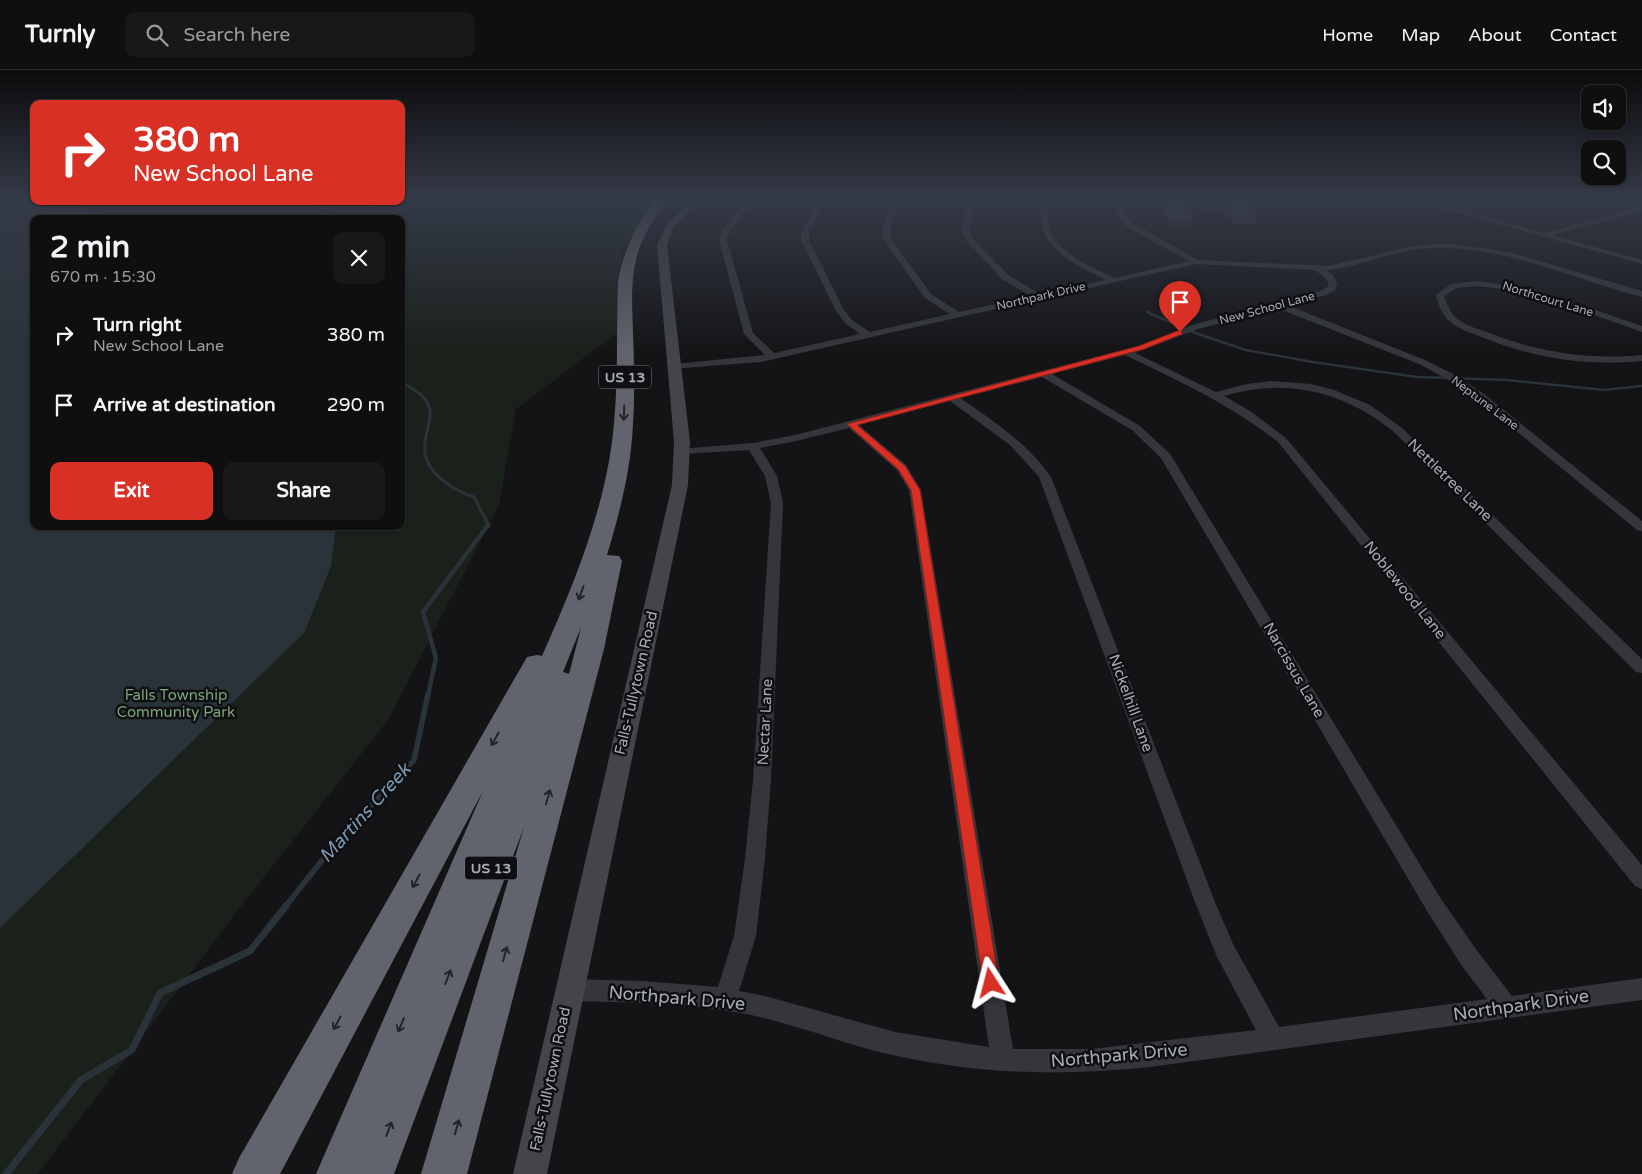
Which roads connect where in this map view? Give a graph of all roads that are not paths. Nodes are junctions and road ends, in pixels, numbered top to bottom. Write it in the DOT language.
graph roads {
  1 [pos="633,251"];
  2 [pos="642,251"];
  3 [pos="664,251"];
  4 [pos="726,251"];
  5 [pos="810,251"];
  6 [pos="896,251"];
  7 [pos="980,251"];
  8 [pos="1065,251"];
  9 [pos="1176,251"];
  10 [pos="1404,251"];
  11 [pos="1485,251"];
  12 [pos="1600,251"];
  13 [pos="1196,262"];
  14 [pos="1642,262"];
  15 [pos="1319,269"];
  16 [pos="1113,280"];
  17 [pos="1642,294"];
  18 [pos="1038,296"];
  19 [pos="1278,305"];
  20 [pos="956,315"];
  21 [pos="1642,329"];
  22 [pos="868,334"];
  23 [pos="1126,352"];
  24 [pos="772,356"];
  25 [pos="1642,358"];
  26 [pos="674,367"];
  27 [pos="1043,373"];
  28 [pos="1214,396"];
  29 [pos="951,397"];
  30 [pos="851,424"];
  31 [pos="753,446"];
  32 [pos="682,452"];
  33 [pos="1642,526"];
  34 [pos="610,562"];
  35 [pos="569,625"];
  36 [pos="1642,668"];
  37 [pos="1642,880"];
  38 [pos="570,990"];
  39 [pos="1642,990"];
  40 [pos="725,999"];
  41 [pos="1507,1007"];
  42 [pos="1273,1039"];
  43 [pos="1003,1060"];
  44 [pos="255,1174"];
  45 [pos="339,1174"];
  46 [pos="372,1174"];
  47 [pos="444,1174"];
  48 [pos="530,1174"];
  1 -- 35 [label="highway, US 13, one-way"];
  2 -- 34 [label="highway, US 13"];
  3 -- 26 [label="street, Falls-Tullytown Road"];
  4 -- 24 [label="street"];
  5 -- 22 [label="street"];
  6 -- 20 [label="street"];
  7 -- 18 [label="street"];
  8 -- 16 [label="street"];
  9 -- 13 [label="street"];
  10 -- 15 [label="street, Northpark Drive"];
  11 -- 17 [label="street, Northpark Drive"];
  12 -- 14 [label="street"];
  13 -- 15 [label="street, Northpark Drive"];
  13 -- 16 [label="street, Northpark Drive"];
  15 -- 19 [label="street, New School Lane"];
  16 -- 18 [label="street, Northpark Drive"];
  18 -- 20 [label="street, Northpark Drive"];
  19 -- 23 [label="street, New School Lane"];
  19 -- 33 [label="street, Neptune Lane"];
  20 -- 22 [label="street, Northpark Drive"];
  21 -- 25 [label="street, Northcourt Lane"];
  22 -- 24 [label="street, Northpark Drive"];
  23 -- 27 [label="street, New School Lane"];
  23 -- 28 [label="street, Noblewood Lane"];
  24 -- 26 [label="street, Northpark Drive"];
  26 -- 32 [label="street, Falls-Tullytown Road"];
  27 -- 29 [label="street, New School Lane"];
  27 -- 41 [label="street, Narcissus Lane"];
  28 -- 36 [label="street, Nettletree Lane"];
  28 -- 37 [label="street, Noblewood Lane"];
  29 -- 30 [label="street, New School Lane"];
  29 -- 42 [label="street, Nickelhill Lane"];
  30 -- 31 [label="street, New School Lane"];
  30 -- 43 [label="street"];
  31 -- 32 [label="street, New School Lane"];
  31 -- 40 [label="street, Nectar Lane"];
  32 -- 38 [label="street, Falls-Tullytown Road"];
  46 -- 34 [label="highway, US 13, one-way"];
  47 -- 34 [label="highway, one-way"];
  35 -- 44 [label="highway, one-way"];
  35 -- 45 [label="highway, US 13, one-way"];
  38 -- 40 [label="street, Northpark Drive"];
  38 -- 48 [label="street, Falls-Tullytown Road"];
  39 -- 41 [label="street, Northpark Drive"];
  40 -- 43 [label="street, Northpark Drive"];
  41 -- 42 [label="street, Northpark Drive"];
  42 -- 43 [label="street, Northpark Drive"];
}
